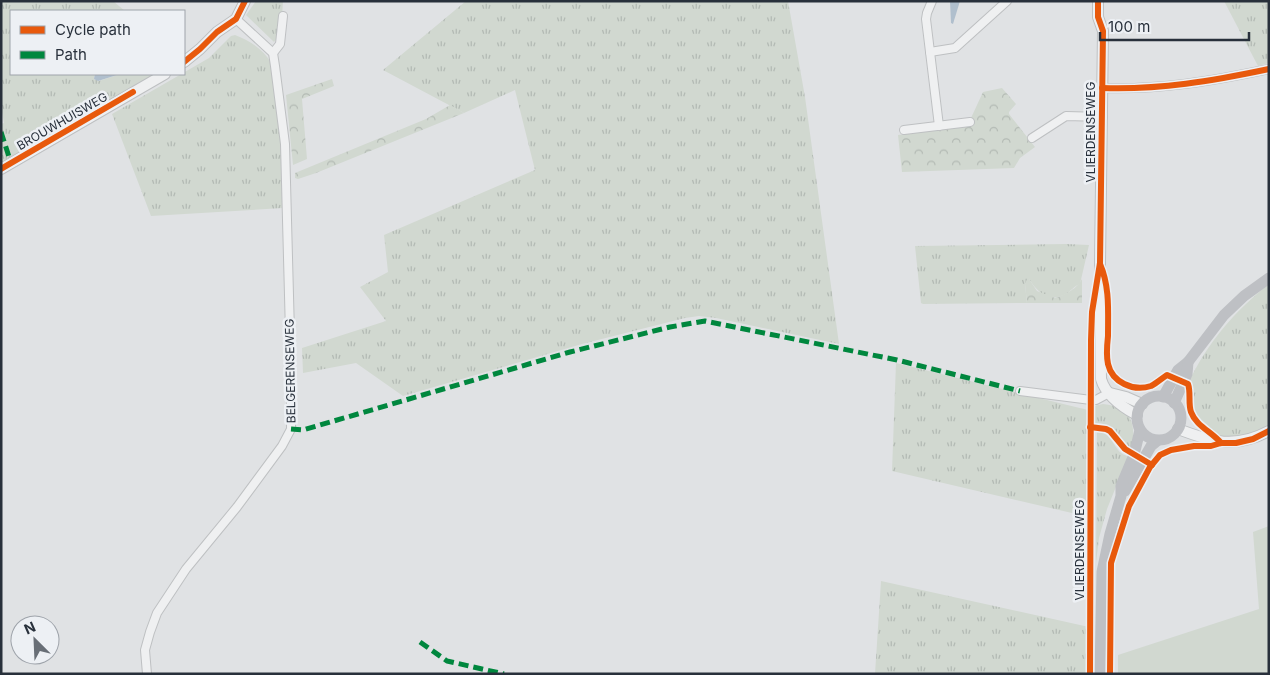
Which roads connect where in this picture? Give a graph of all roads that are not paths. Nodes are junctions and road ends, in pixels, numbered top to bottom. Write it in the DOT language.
graph roads {
  1 [pos="245,1"];
  2 [pos="932,1"];
  3 [pos="1007,1"];
  4 [pos="1098,1"];
  5 [pos="283,16"];
  6 [pos="236,19"];
  7 [pos="930,52"];
  8 [pos="273,53"];
  9 [pos="185,61"];
  10 [pos="1269,69"];
  11 [pos="163,75"];
  12 [pos="1102,88"];
  13 [pos="1102,117"];
  14 [pos="970,122"];
  15 [pos="939,126"];
  16 [pos="904,130"];
  17 [pos="1032,138"];
  18 [pos="1,169"];
  19 [pos="1269,278"];
  20 [pos="1188,362"];
  21 [pos="1020,391"];
  22 [pos="1109,393"];
  23 [pos="1163,397"];
  24 [pos="1174,403"];
  25 [pos="1142,404"];
  26 [pos="1137,415"];
  27 [pos="1178,429"];
  28 [pos="1140,430"];
  29 [pos="1269,431"];
  30 [pos="1157,441"];
  31 [pos="1121,496"];
  32 [pos="147,674"];
  33 [pos="1100,674"];
  1 -- 6 [label="street"];
  2 -- 7 [label="street"];
  3 -- 7 [label="street"];
  4 -- 12 [label="street, VLIERDENSEWEG"];
  5 -- 8 [label="street, BELGERENSEWEG"];
  6 -- 8 [label="street"];
  6 -- 9 [label="street"];
  7 -- 15 [label="street"];
  8 -- 32 [label="street, BELGERENSEWEG"];
  10 -- 12 [label="street"];
  11 -- 18 [label="street, BROUWHUISWEG"];
  12 -- 13 [label="street, VLIERDENSEWEG"];
  13 -- 17 [label="street"];
  13 -- 22 [label="street, VLIERDENSEWEG"];
  14 -- 15 [label="street"];
  15 -- 16 [label="street"];
  19 -- 20 [label="main road"];
  20 -- 23 [label="main road"];
  20 -- 24 [label="main road"];
  21 -- 22 [label="street"];
  22 -- 25 [label="street"];
  22 -- 26 [label="street, VLIERDENSEWEG"];
  23 -- 24 [label="main road"];
  23 -- 25 [label="main road"];
  24 -- 27 [label="main road"];
  25 -- 26 [label="main road"];
  26 -- 28 [label="main road"];
  27 -- 29 [label="street"];
  27 -- 30 [label="main road"];
  28 -- 30 [label="main road"];
  28 -- 31 [label="main road, VLIERDENSEWEG"];
  30 -- 31 [label="main road, VLIERDENSEWEG"];
  31 -- 33 [label="main road, VLIERDENSEWEG"];
}
